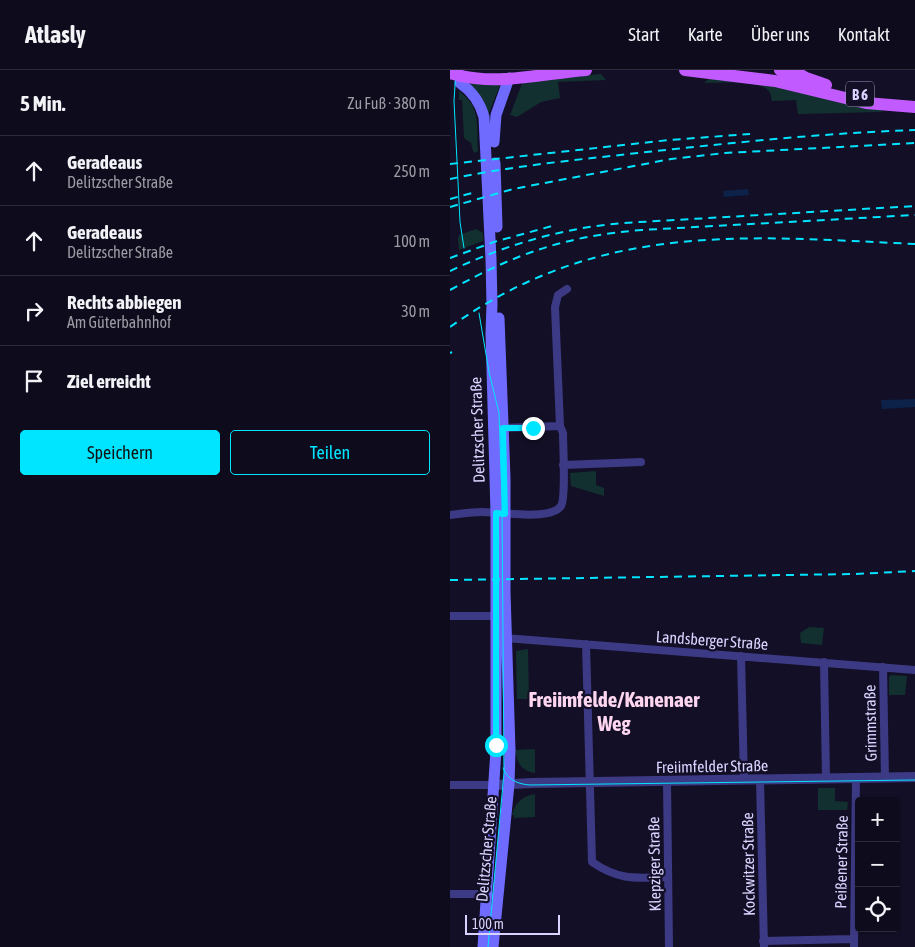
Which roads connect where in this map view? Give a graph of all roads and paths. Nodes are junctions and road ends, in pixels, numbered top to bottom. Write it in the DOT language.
graph roads {
  1 [pos="586,70"];
  2 [pos="685,70"];
  3 [pos="764,70"];
  4 [pos="780,70"];
  5 [pos="792,70"];
  6 [pos="511,74"];
  7 [pos="457,77"];
  8 [pos="806,83"];
  9 [pos="915,99"];
  10 [pos="915,107"];
  11 [pos="567,289"];
  12 [pos="560,426"];
  13 [pos="503,428"];
  14 [pos="641,462"];
  15 [pos="563,465"];
  16 [pos="500,513"];
  17 [pos="450,515"];
  18 [pos="450,616"];
  19 [pos="496,616"];
  20 [pos="506,638"];
  21 [pos="586,644"];
  22 [pos="741,656"];
  23 [pos="824,662"];
  24 [pos="884,667"];
  25 [pos="915,670"];
  26 [pos="915,777"];
  27 [pos="856,778"];
  28 [pos="885,778"];
  29 [pos="826,779"];
  30 [pos="744,780"];
  31 [pos="760,780"];
  32 [pos="667,781"];
  33 [pos="590,783"];
  34 [pos="509,784"];
  35 [pos="450,785"];
  36 [pos="495,785"];
  37 [pos="668,877"];
  38 [pos="450,894"];
  39 [pos="486,894"];
  40 [pos="497,901"];
  41 [pos="854,943"];
  42 [pos="764,944"];
  43 [pos="483,947"];
  44 [pos="493,947"];
  45 [pos="669,947"];
  1 -- 6 [label="main road"];
  2 -- 8 [label="main road"];
  3 -- 8 [label="main road, B 6"];
  4 -- 8 [label="main road"];
  5 -- 8 [label="main road, B 6"];
  6 -- 7 [label="main road"];
  6 -- 13 [label="main road, Delitzscher Straße"];
  7 -- 16 [label="main road, Delitzscher Straße"];
  8 -- 9 [label="main road, B 6"];
  8 -- 10 [label="main road, B 6"];
  11 -- 12 [label="street"];
  12 -- 13 [label="street"];
  12 -- 15 [label="street"];
  13 -- 16 [label="main road, Delitzscher Straße"];
  14 -- 15 [label="street"];
  15 -- 16 [label="street"];
  16 -- 17 [label="street"];
  16 -- 19 [label="main road, Delitzscher Straße"];
  16 -- 20 [label="main road, Delitzscher Straße"];
  18 -- 19 [label="street"];
  19 -- 36 [label="main road, Delitzscher Straße"];
  20 -- 21 [label="street, Landsberger Straße"];
  20 -- 34 [label="main road, Delitzscher Straße"];
  21 -- 22 [label="street, Landsberger Straße"];
  21 -- 33 [label="street"];
  22 -- 23 [label="street, Landsberger Straße"];
  22 -- 30 [label="street"];
  23 -- 24 [label="street, Landsberger Straße"];
  23 -- 29 [label="street"];
  24 -- 25 [label="street, Landsberger Straße"];
  24 -- 28 [label="street, Grimmstraße"];
  26 -- 28 [label="street, Freiimfelder Straße"];
  27 -- 28 [label="street, Freiimfelder Straße"];
  27 -- 29 [label="street, Freiimfelder Straße"];
  27 -- 41 [label="street, Peißener Straße"];
  29 -- 31 [label="street, Freiimfelder Straße"];
  30 -- 31 [label="street, Freiimfelder Straße"];
  30 -- 32 [label="street, Freiimfelder Straße"];
  31 -- 42 [label="street, Kockwitzer Straße"];
  32 -- 33 [label="street, Freiimfelder Straße"];
  32 -- 37 [label="street, Klepziger Straße"];
  33 -- 34 [label="street, Freiimfelder Straße"];
  33 -- 37 [label="street"];
  34 -- 36 [label="street, Delitzscher Straße"];
  34 -- 40 [label="main road, Delitzscher Straße"];
  35 -- 36 [label="street"];
  36 -- 39 [label="main road, Delitzscher Straße"];
  37 -- 45 [label="street, Klepziger Straße"];
  38 -- 39 [label="street"];
  39 -- 40 [label="street"];
  39 -- 43 [label="main road, Delitzscher Straße"];
  40 -- 44 [label="main road, Delitzscher Straße"];
  41 -- 42 [label="street"];
}
